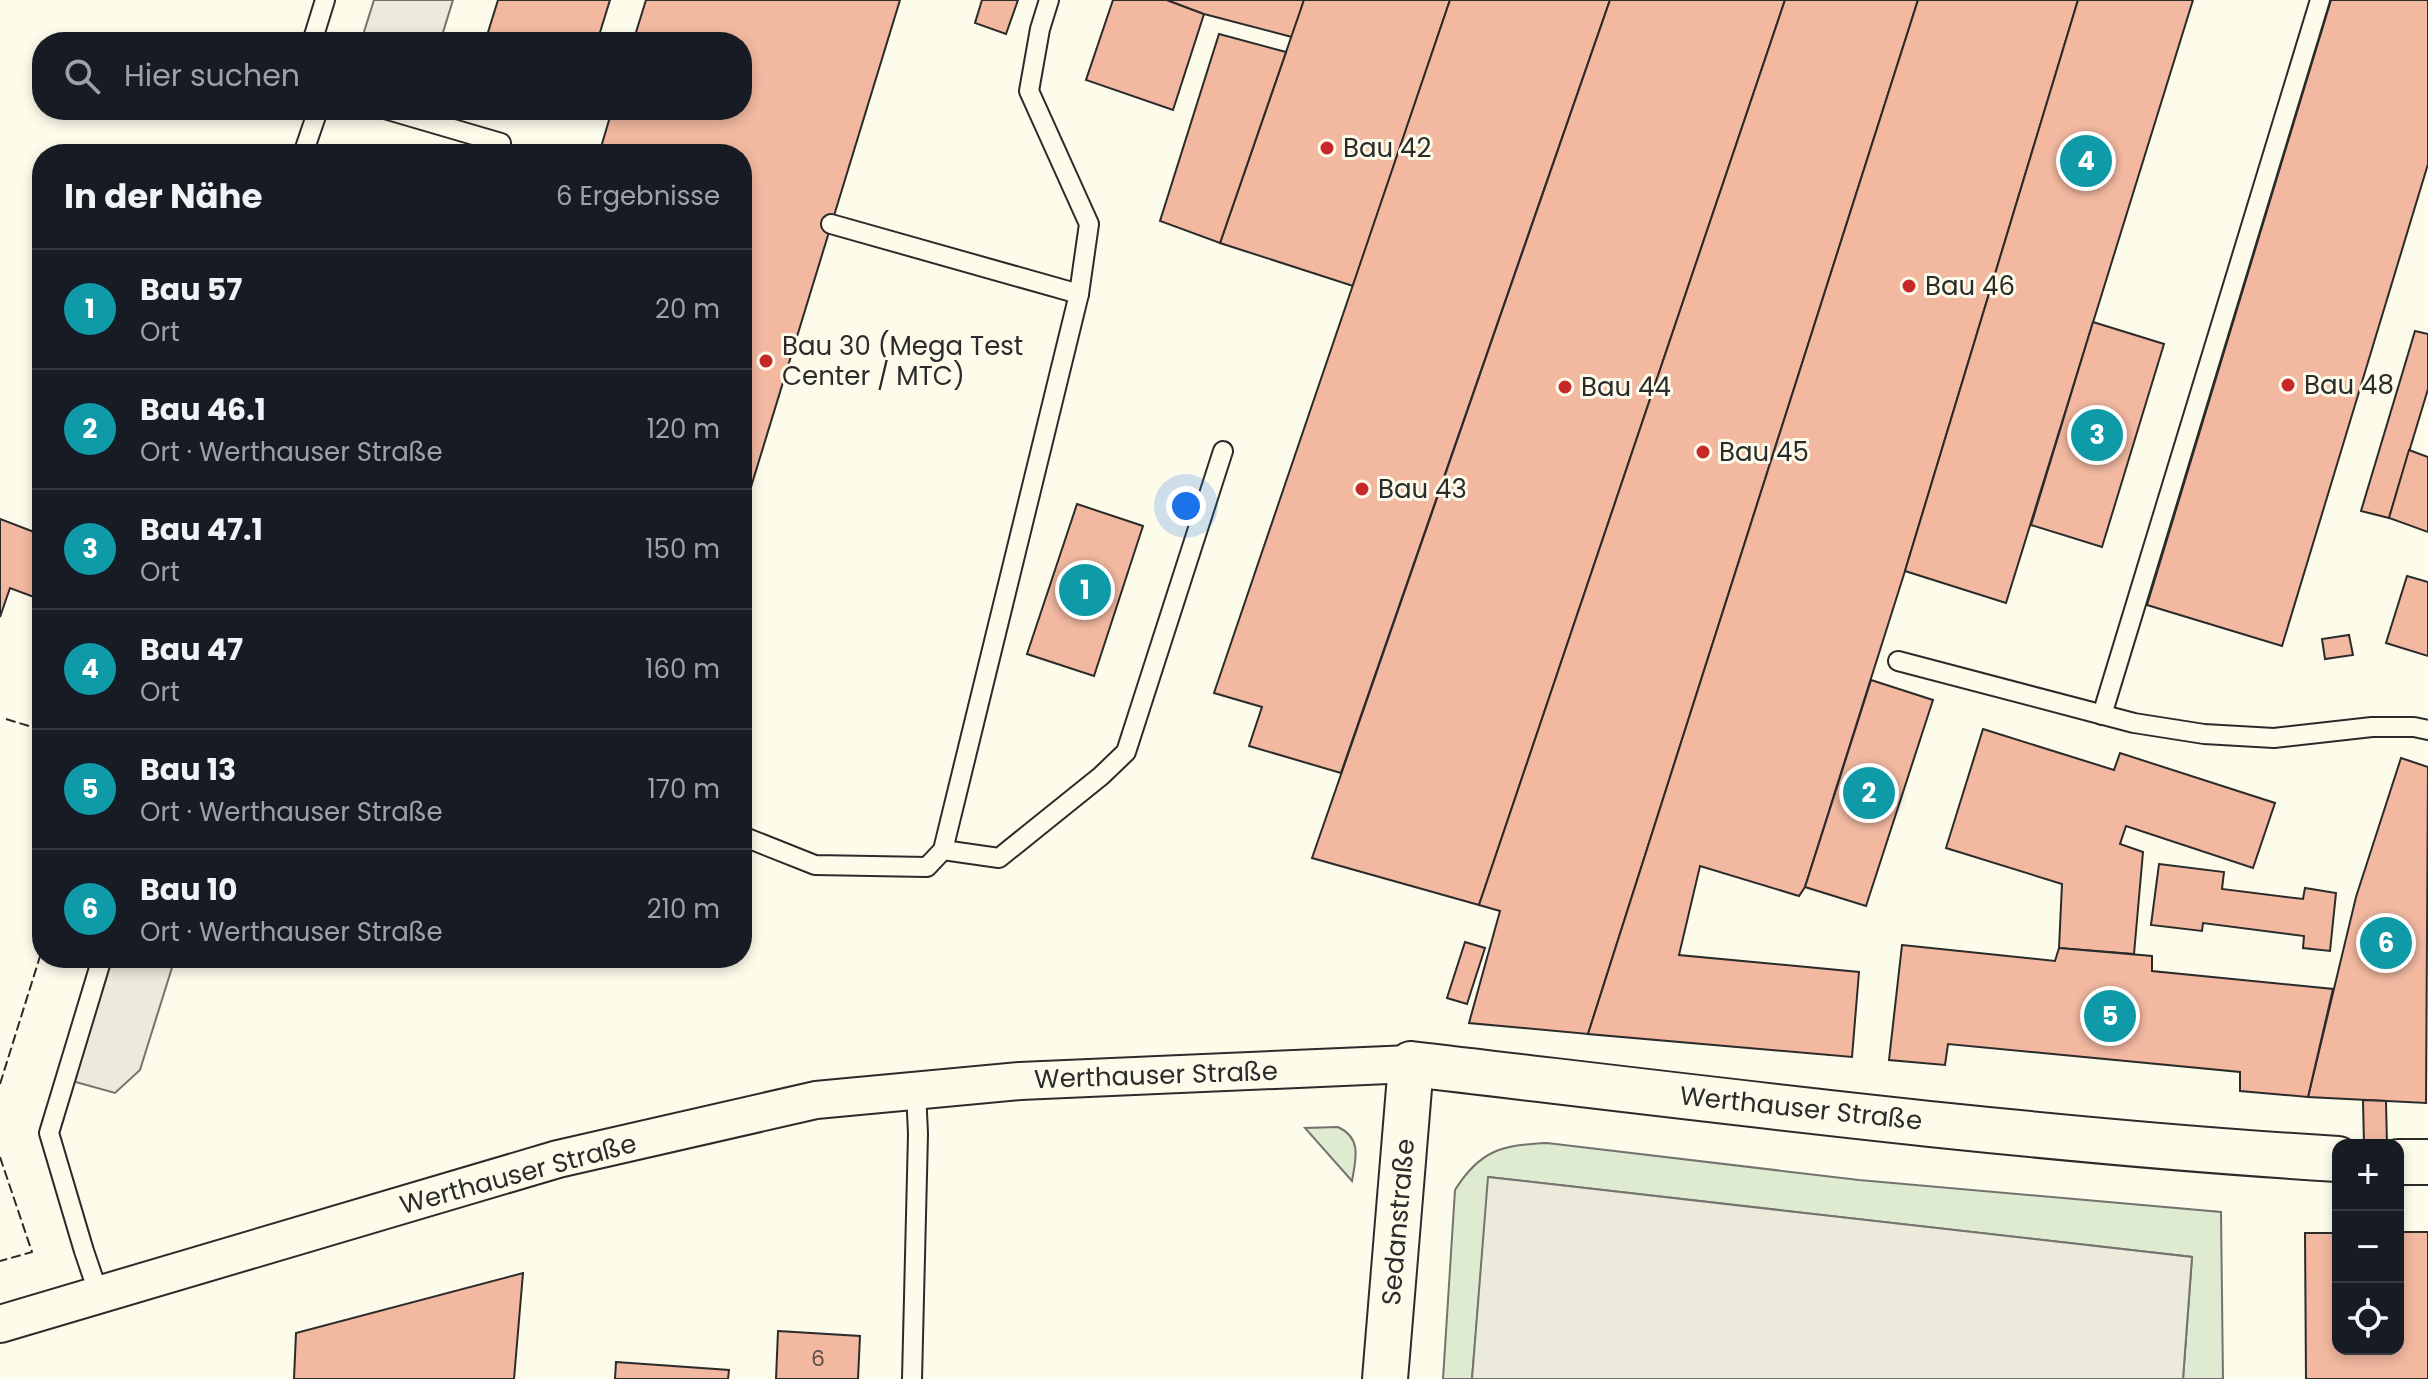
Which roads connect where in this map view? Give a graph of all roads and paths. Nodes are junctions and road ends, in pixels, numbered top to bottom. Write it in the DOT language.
graph roads {
  1 [pos="325,0"];
  2 [pos="1049,0"];
  3 [pos="2320,0"];
  4 [pos="315,32"];
  5 [pos="315,120"];
  6 [pos="422,120"];
  7 [pos="306,144"];
  8 [pos="501,144"];
  9 [pos="831,224"];
  10 [pos="1079,294"];
  11 [pos="1223,451"];
  12 [pos="1898,661"];
  13 [pos="2102,715"];
  14 [pos="2428,730"];
  15 [pos="752,840"];
  16 [pos="943,850"];
  17 [pos="99,968"];
  18 [pos="1411,1064"];
  19 [pos="916,1090"];
  20 [pos="2332,1159"];
  21 [pos="2404,1162"];
  22 [pos="2428,1162"];
  23 [pos="99,1295"];
  24 [pos="0,1324"];
  25 [pos="912,1379"];
  26 [pos="1385,1379"];
  1 -- 4 [label="lane"];
  2 -- 10 [label="lane"];
  3 -- 13 [label="lane"];
  5 -- 7 [label="lane"];
  6 -- 8 [label="lane"];
  9 -- 10 [label="lane"];
  10 -- 16 [label="lane"];
  11 -- 16 [label="lane"];
  12 -- 13 [label="lane"];
  13 -- 14 [label="lane"];
  15 -- 16 [label="lane"];
  17 -- 23 [label="lane"];
  18 -- 19 [label="street, Werthauser Straße"];
  18 -- 20 [label="main road, Werthauser Straße"];
  18 -- 26 [label="main road, Sedanstraße"];
  19 -- 23 [label="street, Werthauser Straße"];
  19 -- 25 [label="lane"];
  21 -- 22 [label="main road"];
  23 -- 24 [label="street, Werthauser Straße"];
}
